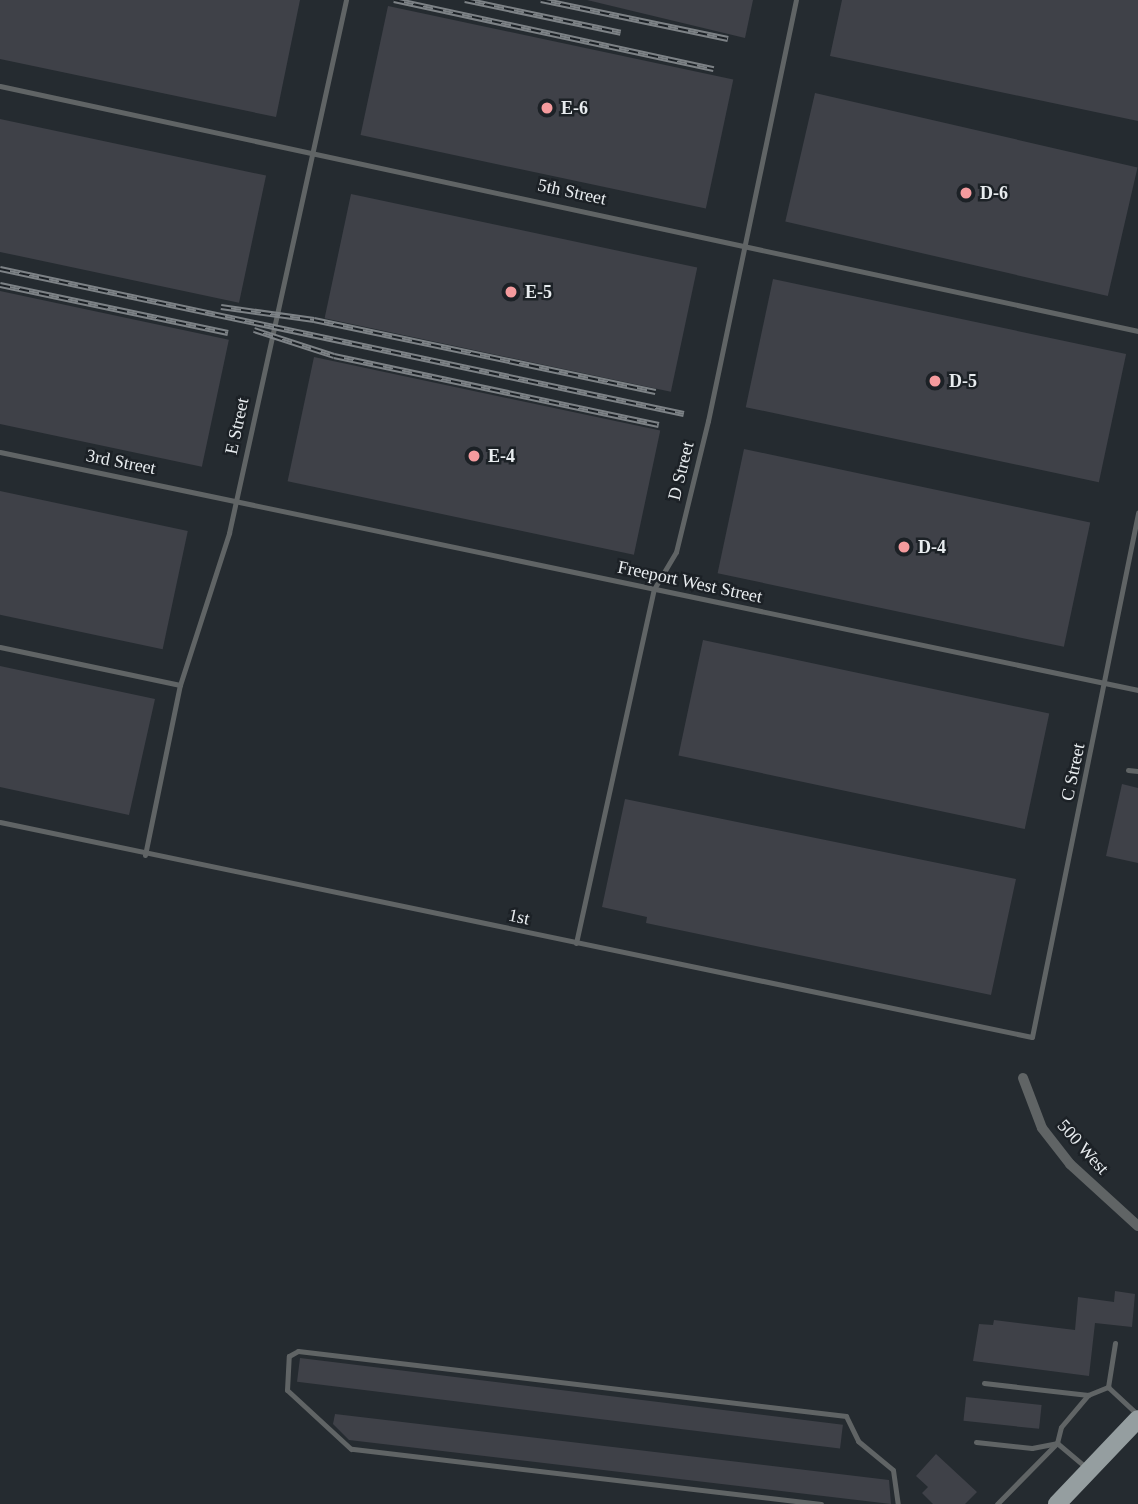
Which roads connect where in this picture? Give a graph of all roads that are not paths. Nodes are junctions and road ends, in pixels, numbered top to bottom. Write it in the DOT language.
graph roads {
  1 [pos="346,0"];
  2 [pos="796,0"];
  3 [pos="0,86"];
  4 [pos="311,152"];
  5 [pos="746,243"];
  6 [pos="1138,331"];
  7 [pos="0,452"];
  8 [pos="236,499"];
  9 [pos="1138,513"];
  10 [pos="654,589"];
  11 [pos="0,647"];
  12 [pos="1106,684"];
  13 [pos="180,685"];
  14 [pos="1138,690"];
  15 [pos="1128,769"];
  16 [pos="1138,771"];
  17 [pos="0,822"];
  18 [pos="145,855"];
  19 [pos="576,943"];
  20 [pos="1032,1037"];
  21 [pos="1023,1078"];
  22 [pos="1138,1226"];
  23 [pos="1115,1343"];
  24 [pos="984,1383"];
  25 [pos="1108,1387"];
  26 [pos="1088,1395"];
  27 [pos="1138,1417"];
  28 [pos="976,1442"];
  29 [pos="1057,1443"];
  30 [pos="1089,1470"];
  31 [pos="901,1503"];
  32 [pos="821,1504"];
  33 [pos="997,1504"];
  34 [pos="1057,1504"];
  1 -- 4 [label="lane, E Street"];
  2 -- 5 [label="lane, D Street"];
  3 -- 4 [label="lane, 5th Street"];
  4 -- 5 [label="lane, 5th Street"];
  4 -- 8 [label="lane, E Street"];
  5 -- 6 [label="lane, 5th Street"];
  5 -- 10 [label="lane, D Street"];
  7 -- 8 [label="lane, 3rd Street"];
  8 -- 10 [label="lane, Freeport West Street"];
  8 -- 13 [label="lane, E Street"];
  9 -- 12 [label="lane, C Street"];
  10 -- 12 [label="lane, Freeport West Street"];
  10 -- 19 [label="lane, D Street"];
  11 -- 13 [label="lane"];
  12 -- 14 [label="lane, Freeport West Street"];
  12 -- 20 [label="lane, C Street"];
  13 -- 18 [label="lane, E Street"];
  15 -- 16 [label="lane"];
  17 -- 18 [label="lane, 1st"];
  18 -- 19 [label="lane, 1st"];
  19 -- 20 [label="lane, 1st"];
  21 -- 22 [label="street, 500 West"];
  23 -- 25 [label="lane"];
  24 -- 26 [label="lane"];
  25 -- 26 [label="lane"];
  25 -- 27 [label="lane"];
  26 -- 29 [label="lane"];
  27 -- 30 [label="main road"];
  28 -- 29 [label="lane"];
  29 -- 30 [label="lane"];
  29 -- 33 [label="lane"];
  30 -- 34 [label="main road"];
  31 -- 32 [label="lane"];
}
